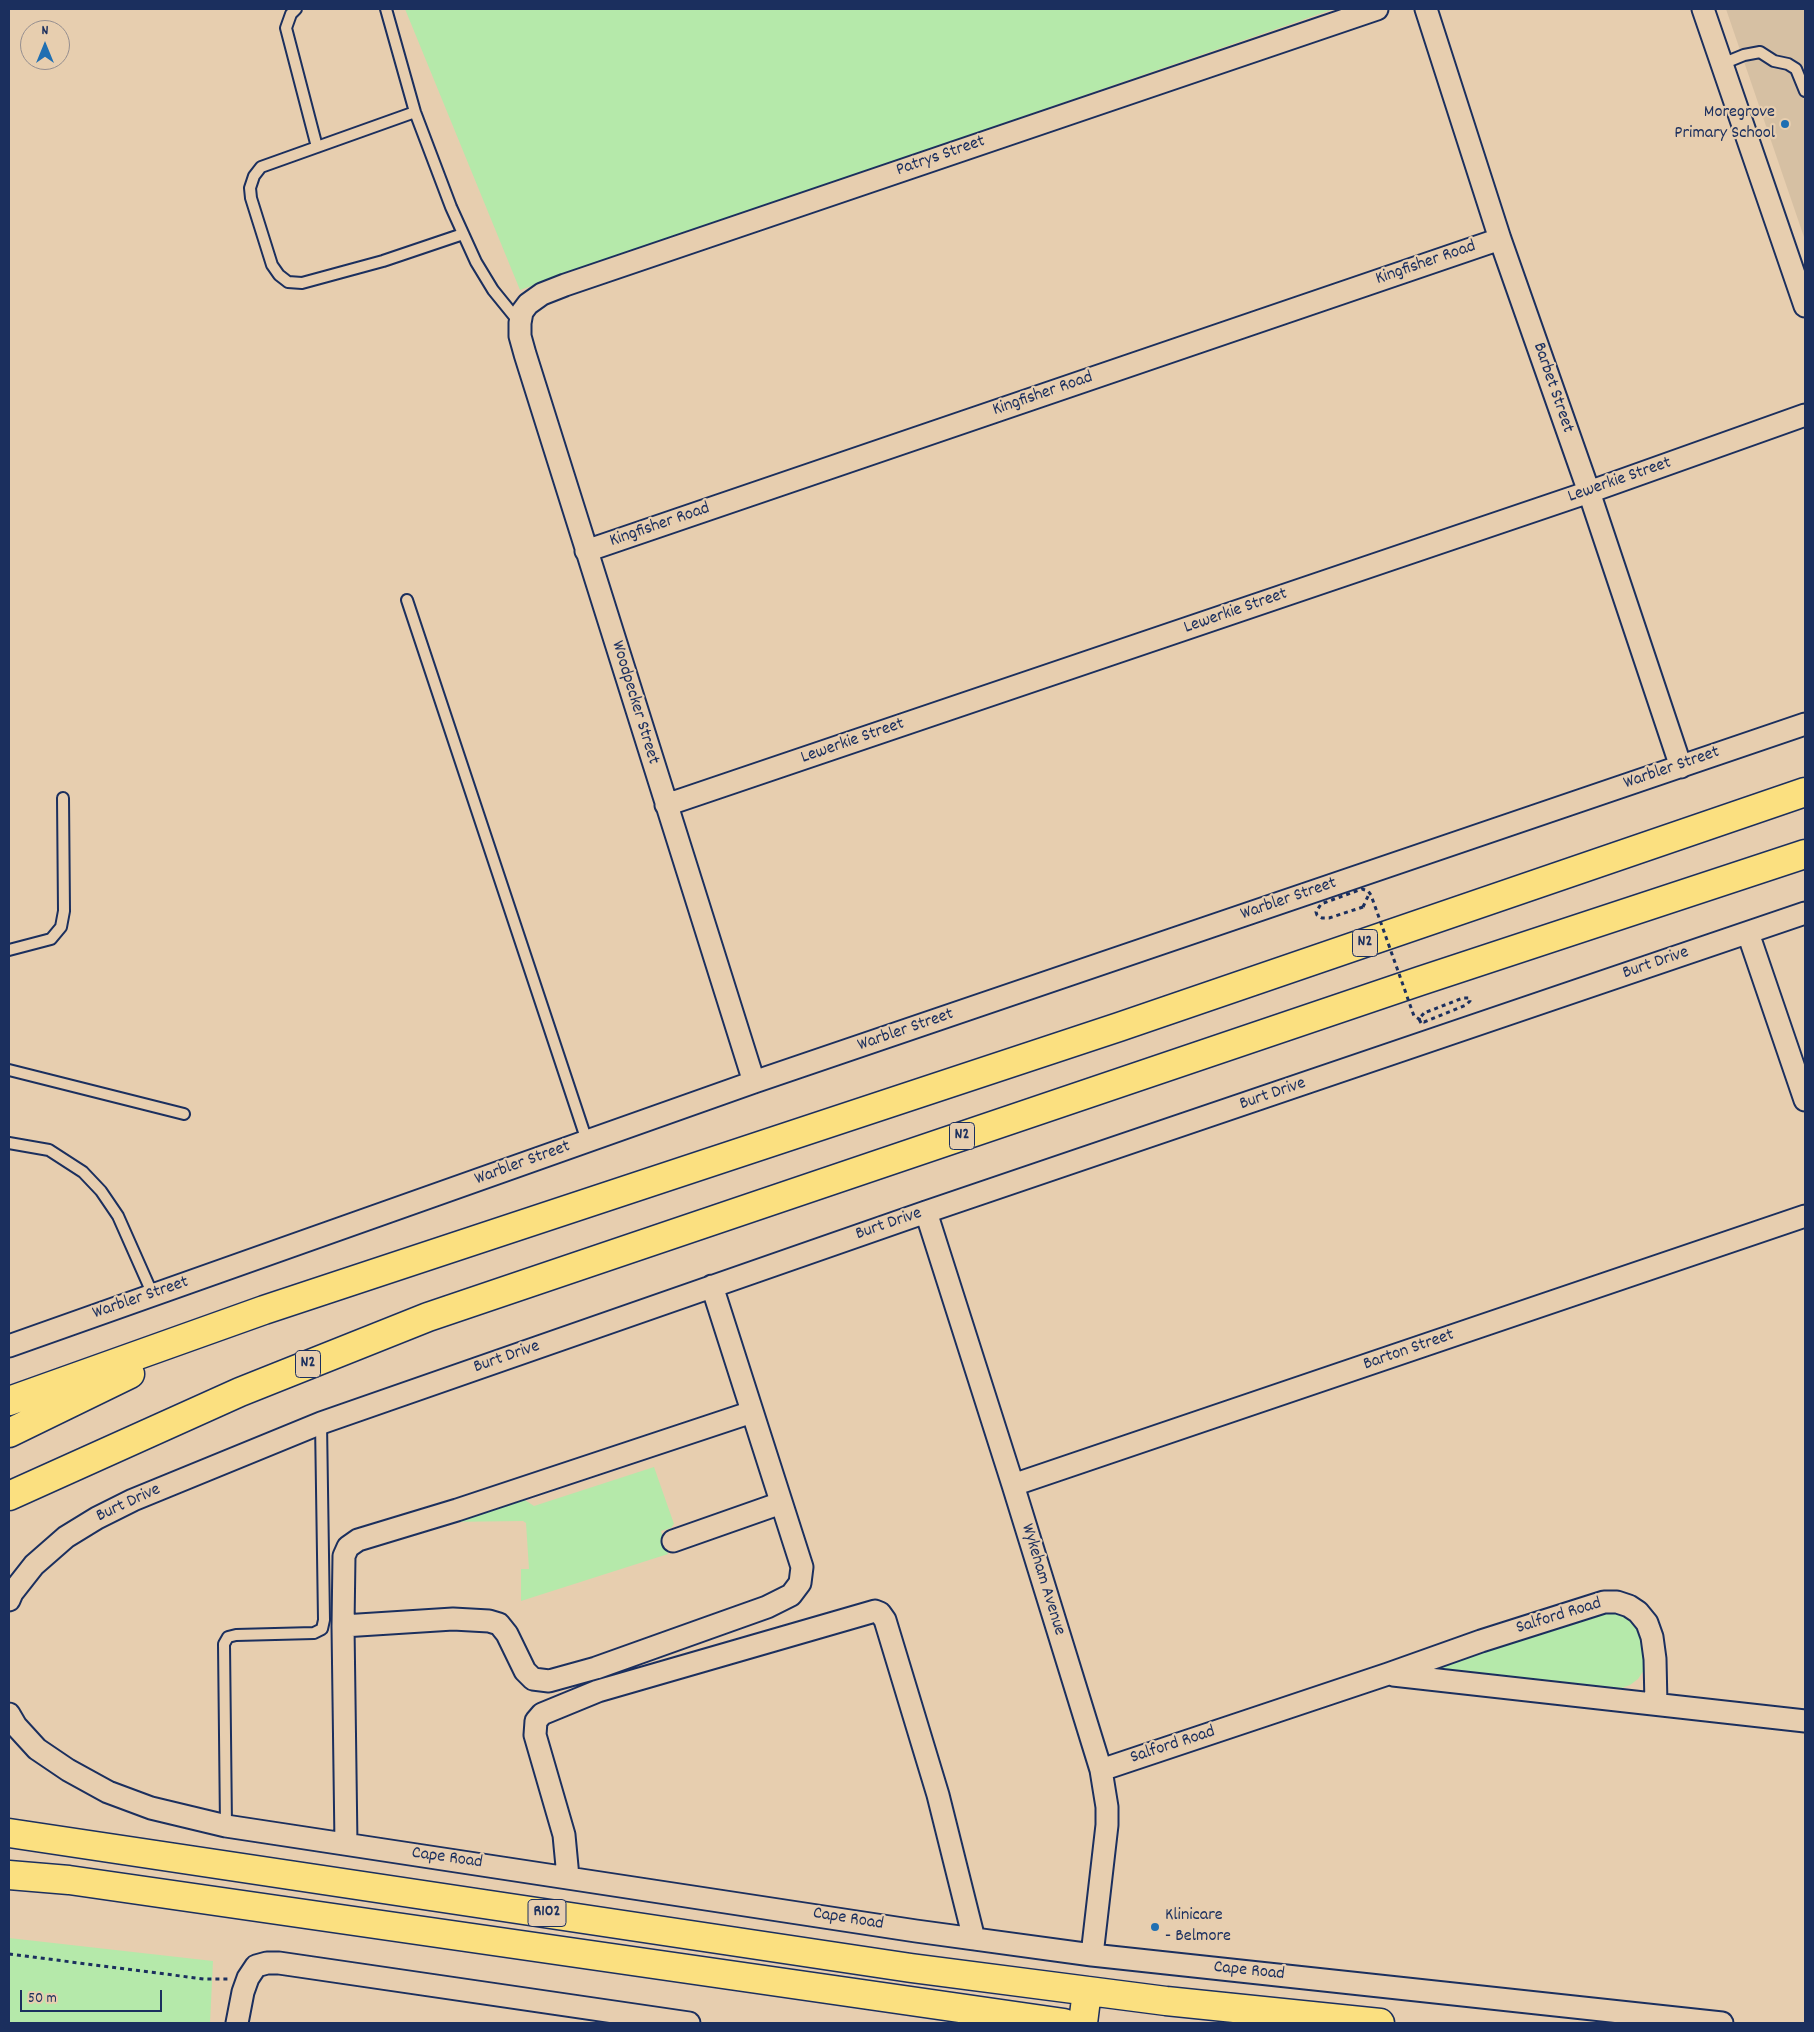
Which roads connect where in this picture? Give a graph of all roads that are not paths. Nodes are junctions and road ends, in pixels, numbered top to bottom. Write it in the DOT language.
graph roads {
  1 [pos="296,9"];
  2 [pos="386,9"];
  3 [pos="1377,9"];
  4 [pos="1426,9"];
  5 [pos="1703,9"];
  6 [pos="1722,64"];
  7 [pos="1805,91"];
  8 [pos="415,112"];
  9 [pos="317,147"];
  10 [pos="463,234"];
  11 [pos="1500,239"];
  12 [pos="1805,306"];
  13 [pos="520,323"];
  14 [pos="1805,415"];
  15 [pos="1589,492"];
  16 [pos="586,551"];
  17 [pos="407,600"];
  18 [pos="1805,724"];
  19 [pos="1681,766"];
  20 [pos="1805,776"];
  21 [pos="1805,792"];
  22 [pos="63,798"];
  23 [pos="666,805"];
  24 [pos="1805,854"];
  25 [pos="1610,858"];
  26 [pos="1805,913"];
  27 [pos="1748,933"];
  28 [pos="9,950"];
  29 [pos="9,1070"];
  30 [pos="754,1082"];
  31 [pos="1805,1100"];
  32 [pos="184,1114"];
  33 [pos="588,1141"];
  34 [pos="9,1144"];
  35 [pos="926,1212"];
  36 [pos="1805,1216"];
  37 [pos="712,1286"];
  38 [pos="153,1295"];
  39 [pos="264,1310"];
  40 [pos="9,1346"];
  41 [pos="9,1400"];
  42 [pos="752,1412"];
  43 [pos="321,1423"];
  44 [pos="9,1433"];
  45 [pos="116,1446"];
  46 [pos="1013,1485"];
  47 [pos="9,1496"];
  48 [pos="9,1504"];
  49 [pos="781,1504"];
  50 [pos="672,1541"];
  51 [pos="9,1600"];
  52 [pos="343,1626"];
  53 [pos="1388,1674"];
  54 [pos="1656,1704"];
  55 [pos="9,1714"];
  56 [pos="1805,1721"];
  57 [pos="1100,1770"];
  58 [pos="226,1826"];
  59 [pos="9,1832"];
  60 [pos="346,1844"];
  61 [pos="9,1874"];
  62 [pos="568,1877"];
  63 [pos="974,1939"];
  64 [pos="1092,1955"];
  65 [pos="1087,1991"];
  66 [pos="237,2023"];
  67 [pos="689,2023"];
  68 [pos="1064,2023"];
  69 [pos="1083,2023"];
  70 [pos="1380,2023"];
  71 [pos="1722,2023"];
  1 -- 9 [label="lane"];
  2 -- 8 [label="lane"];
  3 -- 13 [label="street, Patrys Street"];
  4 -- 11 [label="street, Barbet Street"];
  5 -- 6 [label="street"];
  6 -- 7 [label="lane"];
  6 -- 12 [label="street"];
  8 -- 9 [label="lane"];
  8 -- 10 [label="lane"];
  9 -- 10 [label="lane"];
  10 -- 13 [label="lane"];
  11 -- 15 [label="street, Barbet Street"];
  11 -- 16 [label="street, Kingfisher Road"];
  13 -- 16 [label="street, Woodpecker Street"];
  14 -- 15 [label="street, Lewerkie Street"];
  15 -- 19 [label="street, Barbet Street"];
  15 -- 23 [label="street, Lewerkie Street"];
  16 -- 23 [label="street, Woodpecker Street"];
  17 -- 33 [label="lane"];
  18 -- 19 [label="street, Warbler Street"];
  19 -- 30 [label="street, Warbler Street"];
  20 -- 25 [label="main road"];
  21 -- 25 [label="main road, N2"];
  22 -- 28 [label="lane"];
  23 -- 30 [label="street, Woodpecker Street"];
  24 -- 45 [label="main road, N2"];
  25 -- 39 [label="main road, N2"];
  26 -- 27 [label="street, Burt Drive"];
  27 -- 31 [label="street"];
  27 -- 35 [label="street, Burt Drive"];
  29 -- 32 [label="lane"];
  30 -- 33 [label="street, Warbler Street"];
  33 -- 38 [label="street, Warbler Street"];
  34 -- 38 [label="lane"];
  35 -- 37 [label="street, Burt Drive"];
  35 -- 46 [label="street, Wykeham Avenue"];
  36 -- 46 [label="street, Barton Street"];
  37 -- 42 [label="street"];
  37 -- 43 [label="street, Burt Drive"];
  38 -- 40 [label="street, Warbler Street"];
  39 -- 41 [label="main road"];
  39 -- 44 [label="main road, N2"];
  42 -- 49 [label="street"];
  42 -- 52 [label="street"];
  43 -- 51 [label="street, Burt Drive"];
  43 -- 58 [label="lane"];
  45 -- 47 [label="main road, N2"];
  45 -- 48 [label="main road"];
  46 -- 57 [label="street, Wykeham Avenue"];
  49 -- 50 [label="street"];
  49 -- 52 [label="street"];
  52 -- 60 [label="street"];
  53 -- 54 [label="street, Salford Road"];
  53 -- 54 [label="street, Salford Road"];
  53 -- 57 [label="street, Salford Road"];
  54 -- 56 [label="street, Salford Road"];
  55 -- 58 [label="street, Cape Road"];
  57 -- 64 [label="street, Wykeham Avenue"];
  58 -- 60 [label="street, Cape Road"];
  59 -- 65 [label="main road, R102"];
  60 -- 62 [label="street, Cape Road"];
  61 -- 68 [label="main road, R102"];
  62 -- 63 [label="street, Cape Road"];
  62 -- 63 [label="street"];
  63 -- 64 [label="street, Cape Road"];
  64 -- 71 [label="street, Cape Road"];
  65 -- 69 [label="main road"];
  65 -- 70 [label="main road, R102"];
  66 -- 67 [label="street"];
}
